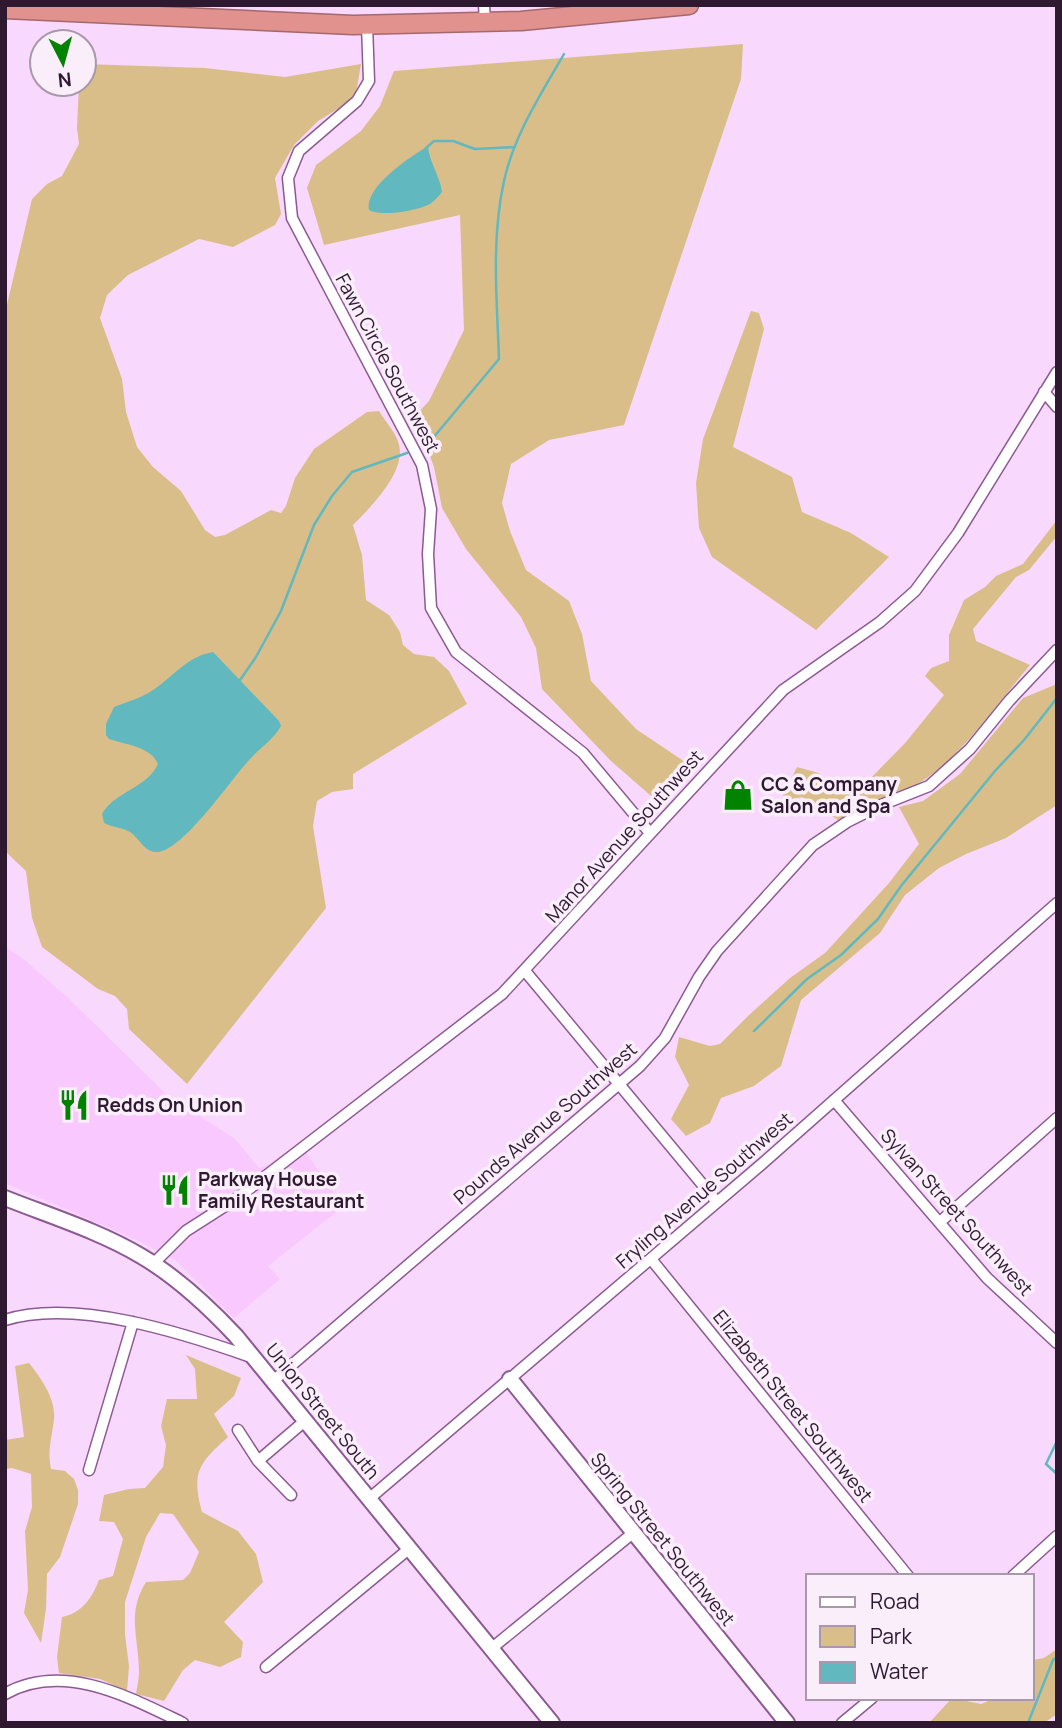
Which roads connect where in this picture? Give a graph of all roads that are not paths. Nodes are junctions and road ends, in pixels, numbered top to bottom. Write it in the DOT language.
graph roads {
  1 [pos="689,5"];
  2 [pos="39,8"];
  3 [pos="5,9"];
  4 [pos="485,14"];
  5 [pos="367,25"];
  6 [pos="1057,372"];
  7 [pos="1044,392"];
  8 [pos="1057,407"];
  9 [pos="1057,650"];
  10 [pos="650,833"];
  11 [pos="1057,903"];
  12 [pos="525,971"];
  13 [pos="620,1084"];
  14 [pos="834,1100"];
  15 [pos="1057,1118"];
  16 [pos="5,1198"];
  17 [pos="717,1202"];
  18 [pos="940,1222"];
  19 [pos="651,1259"];
  20 [pos="153,1264"];
  21 [pos="5,1320"];
  22 [pos="133,1322"];
  23 [pos="1057,1343"];
  24 [pos="255,1358"];
  25 [pos="510,1379"];
  26 [pos="273,1381"];
  27 [pos="306,1420"];
  28 [pos="238,1430"];
  29 [pos="258,1461"];
  30 [pos="89,1470"];
  31 [pos="291,1495"];
  32 [pos="370,1498"];
  33 [pos="633,1533"];
  34 [pos="1057,1536"];
  35 [pos="410,1548"];
  36 [pos="906,1574"];
  37 [pos="1015,1574"];
  38 [pos="492,1648"];
  39 [pos="266,1667"];
  40 [pos="5,1695"];
  41 [pos="870,1700"];
  42 [pos="183,1723"];
  43 [pos="552,1723"];
  44 [pos="787,1723"];
  45 [pos="842,1723"];
  1 -- 4 [label="highway"];
  2 -- 3 [label="highway"];
  2 -- 5 [label="highway"];
  4 -- 5 [label="highway"];
  5 -- 10 [label="street, Fawn Circle Southwest"];
  6 -- 7 [label="street, Manor Avenue Southwest"];
  7 -- 8 [label="street"];
  7 -- 10 [label="street, Manor Avenue Southwest"];
  9 -- 13 [label="street, Pounds Avenue Southwest"];
  10 -- 12 [label="street, Manor Avenue Southwest"];
  11 -- 14 [label="street, Fryling Avenue Southwest"];
  12 -- 13 [label="street"];
  12 -- 20 [label="street, Manor Avenue Southwest"];
  13 -- 17 [label="street"];
  13 -- 26 [label="street, Pounds Avenue Southwest"];
  14 -- 17 [label="street, Fryling Avenue Southwest"];
  14 -- 18 [label="street, Sylvan Street Southwest"];
  15 -- 18 [label="street"];
  16 -- 20 [label="main road, Union Street South"];
  17 -- 19 [label="street, Fryling Avenue Southwest"];
  18 -- 23 [label="street, Sylvan Street Southwest"];
  19 -- 25 [label="street, Fryling Avenue Southwest"];
  19 -- 36 [label="street, Elizabeth Street Southwest"];
  20 -- 24 [label="main road, Union Street South"];
  21 -- 22 [label="street"];
  22 -- 24 [label="street"];
  22 -- 30 [label="street"];
  24 -- 26 [label="main road, Union Street South"];
  25 -- 32 [label="street, Fryling Avenue Southwest"];
  25 -- 33 [label="main road, Spring Street Southwest"];
  26 -- 27 [label="main road, Union Street South"];
  27 -- 29 [label="street"];
  27 -- 32 [label="main road, Union Street South"];
  28 -- 29 [label="street"];
  29 -- 31 [label="street"];
  32 -- 35 [label="main road, Union Street South"];
  33 -- 38 [label="street"];
  33 -- 44 [label="main road, Spring Street Southwest"];
  34 -- 37 [label="street"];
  35 -- 38 [label="main road, Union Street South"];
  35 -- 39 [label="street"];
  38 -- 43 [label="main road, Union Street South"];
  40 -- 42 [label="street"];
  41 -- 45 [label="street"];
}
